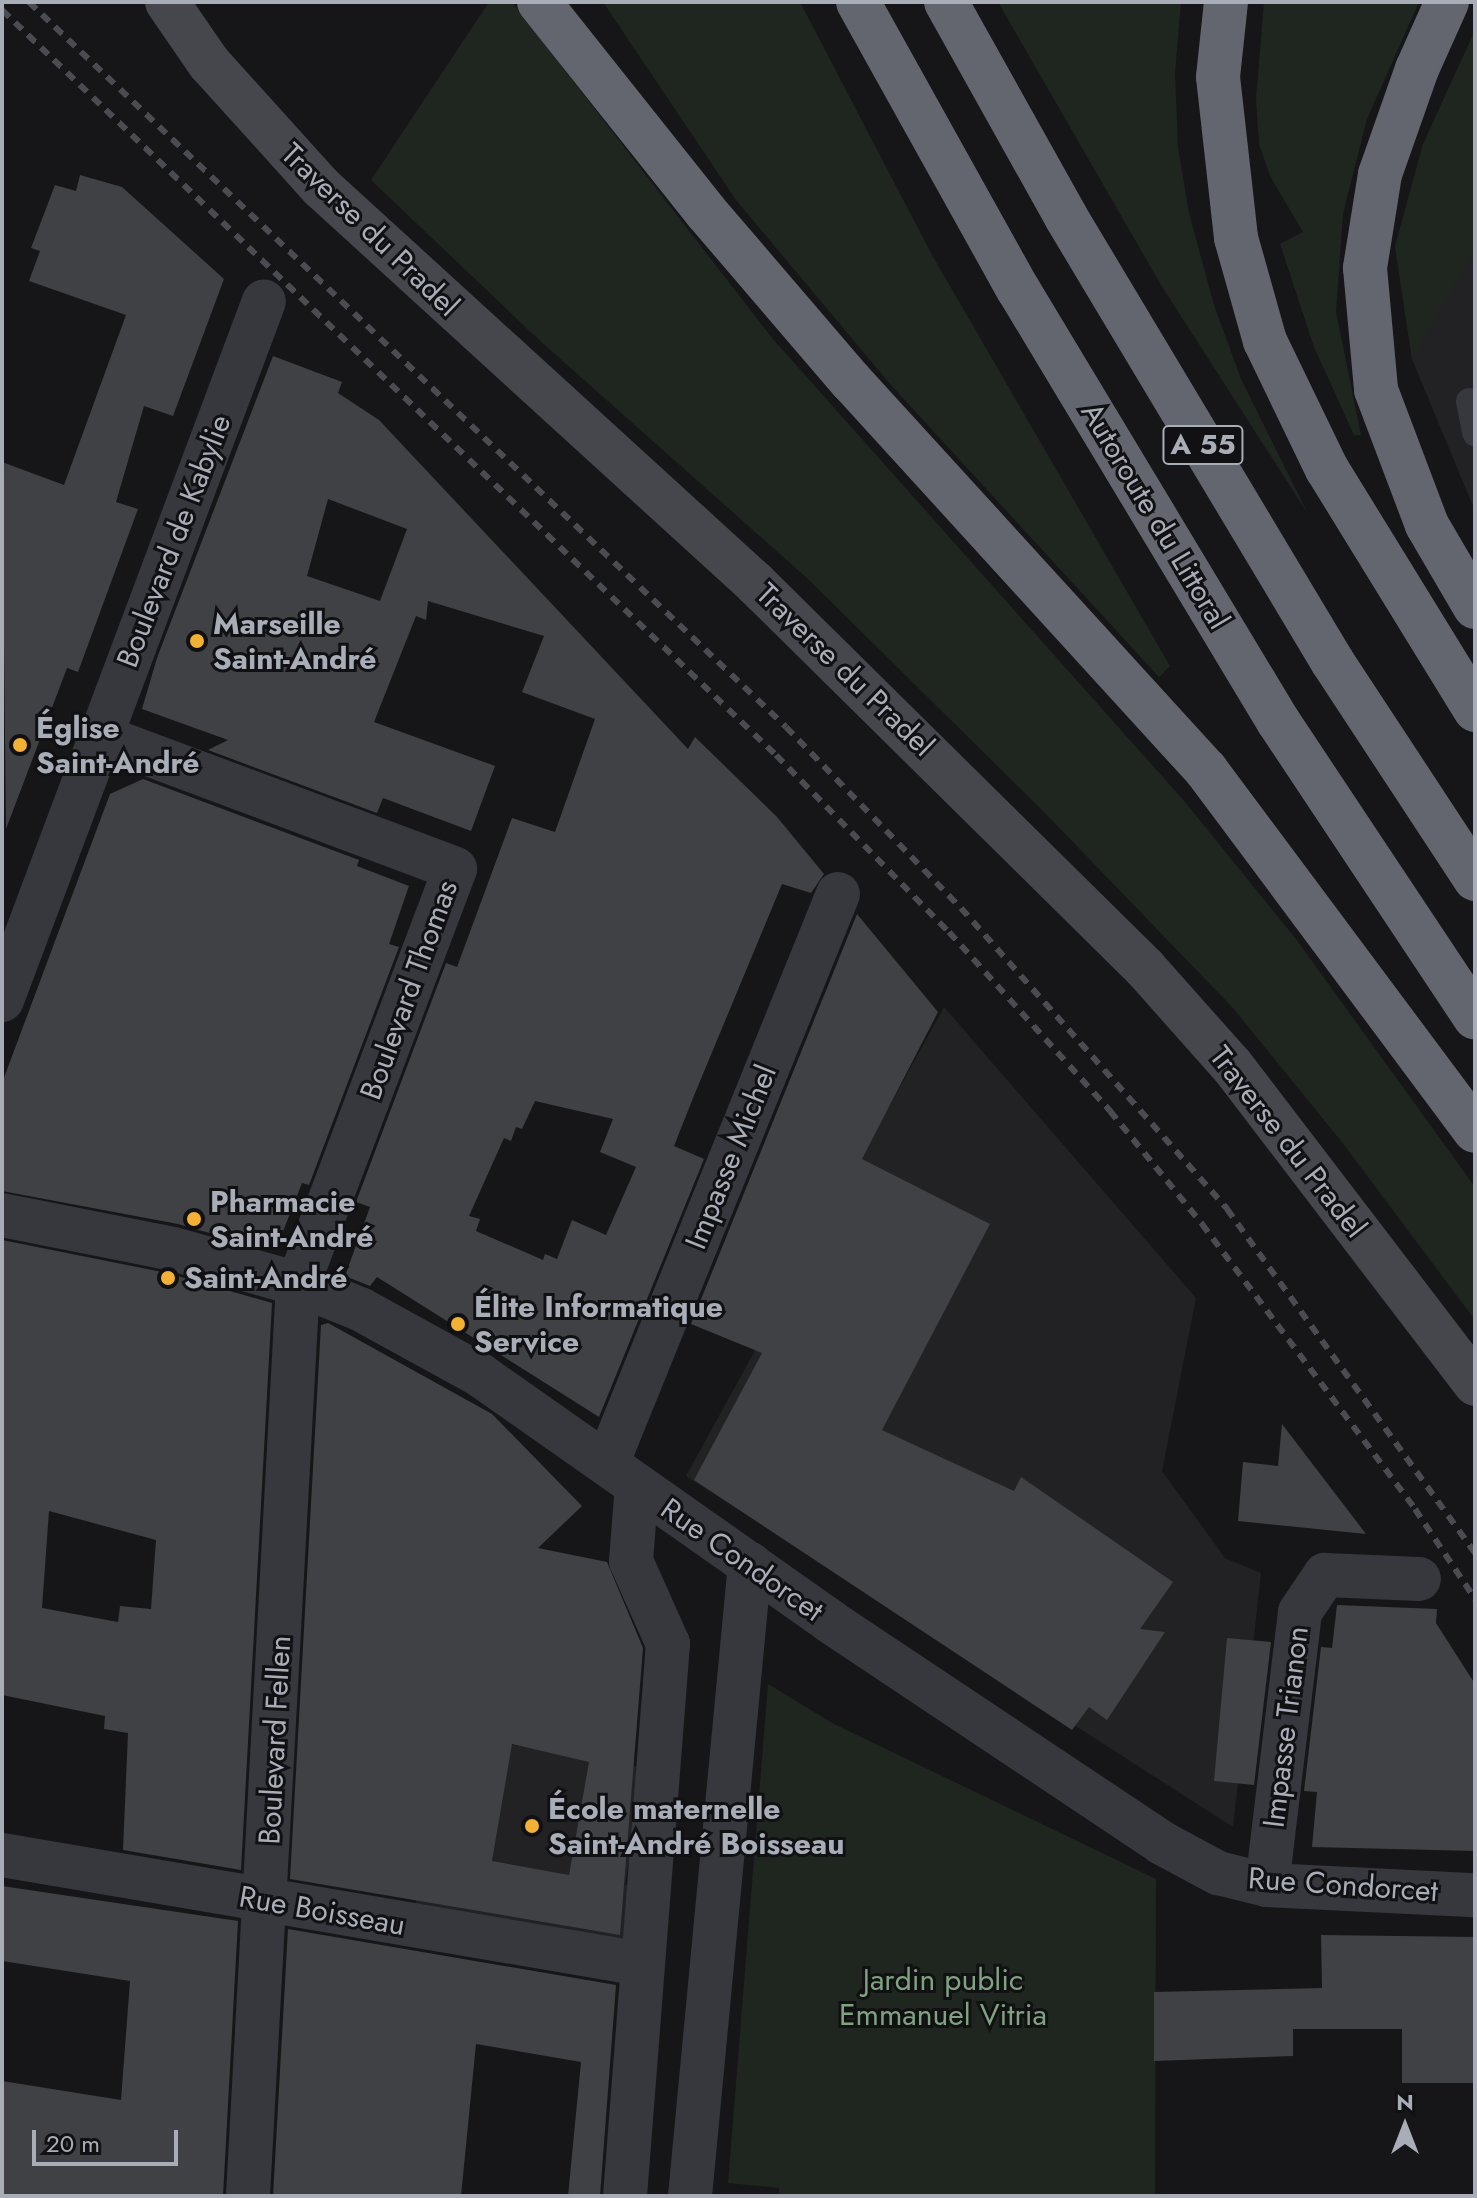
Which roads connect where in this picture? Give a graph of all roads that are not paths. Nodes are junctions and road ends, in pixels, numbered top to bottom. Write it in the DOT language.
graph roads {
  1 [pos="167,2"];
  2 [pos="539,2"];
  3 [pos="569,2"];
  4 [pos="858,2"];
  5 [pos="946,2"];
  6 [pos="1226,2"];
  7 [pos="1447,2"];
  8 [pos="706,212"];
  9 [pos="264,301"];
  10 [pos="1469,401"];
  11 [pos="1475,433"];
  12 [pos="1475,607"];
  13 [pos="1475,710"];
  14 [pos="100,736"];
  15 [pos="1475,879"];
  16 [pos="838,894"];
  17 [pos="17,910"];
  18 [pos="2,1000"];
  19 [pos="1475,1017"];
  20 [pos="1475,1131"];
  21 [pos="2,1215"];
  22 [pos="298,1284"];
  23 [pos="1475,1384"];
  24 [pos="622,1475"];
  25 [pos="750,1564"];
  26 [pos="1419,1579"];
  27 [pos="2,1855"];
  28 [pos="1267,1885"];
  29 [pos="1475,1895"];
  30 [pos="266,1901"];
  31 [pos="642,1964"];
  32 [pos="248,2196"];
  33 [pos="625,2196"];
  34 [pos="690,2196"];
  1 -- 23 [label="main road, Traverse du Pradel"];
  2 -- 8 [label="highway"];
  3 -- 8 [label="highway"];
  4 -- 19 [label="highway, Autoroute du Littoral / A 55"];
  5 -- 15 [label="highway, A 55"];
  6 -- 13 [label="highway"];
  7 -- 12 [label="highway"];
  8 -- 20 [label="highway"];
  9 -- 14 [label="street, Boulevard de Kabylie"];
  10 -- 11 [label="lane"];
  14 -- 17 [label="street, Boulevard de Kabylie"];
  14 -- 22 [label="street, Boulevard Thomas"];
  16 -- 24 [label="street, Impasse Michel"];
  17 -- 18 [label="street, Boulevard de Kabylie"];
  21 -- 22 [label="street, Rue Condorcet"];
  22 -- 24 [label="street, Rue Condorcet"];
  22 -- 30 [label="street, Boulevard Fellen"];
  24 -- 25 [label="street, Rue Condorcet"];
  24 -- 31 [label="street, Impasse Michel"];
  25 -- 28 [label="street, Rue Condorcet"];
  25 -- 34 [label="street"];
  26 -- 28 [label="street, Impasse Trianon"];
  27 -- 30 [label="street, Rue Boisseau"];
  28 -- 29 [label="street, Rue Condorcet"];
  30 -- 31 [label="street, Rue Boisseau"];
  30 -- 32 [label="street, Boulevard Fellen"];
  31 -- 33 [label="street, Impasse Michel"];
}
